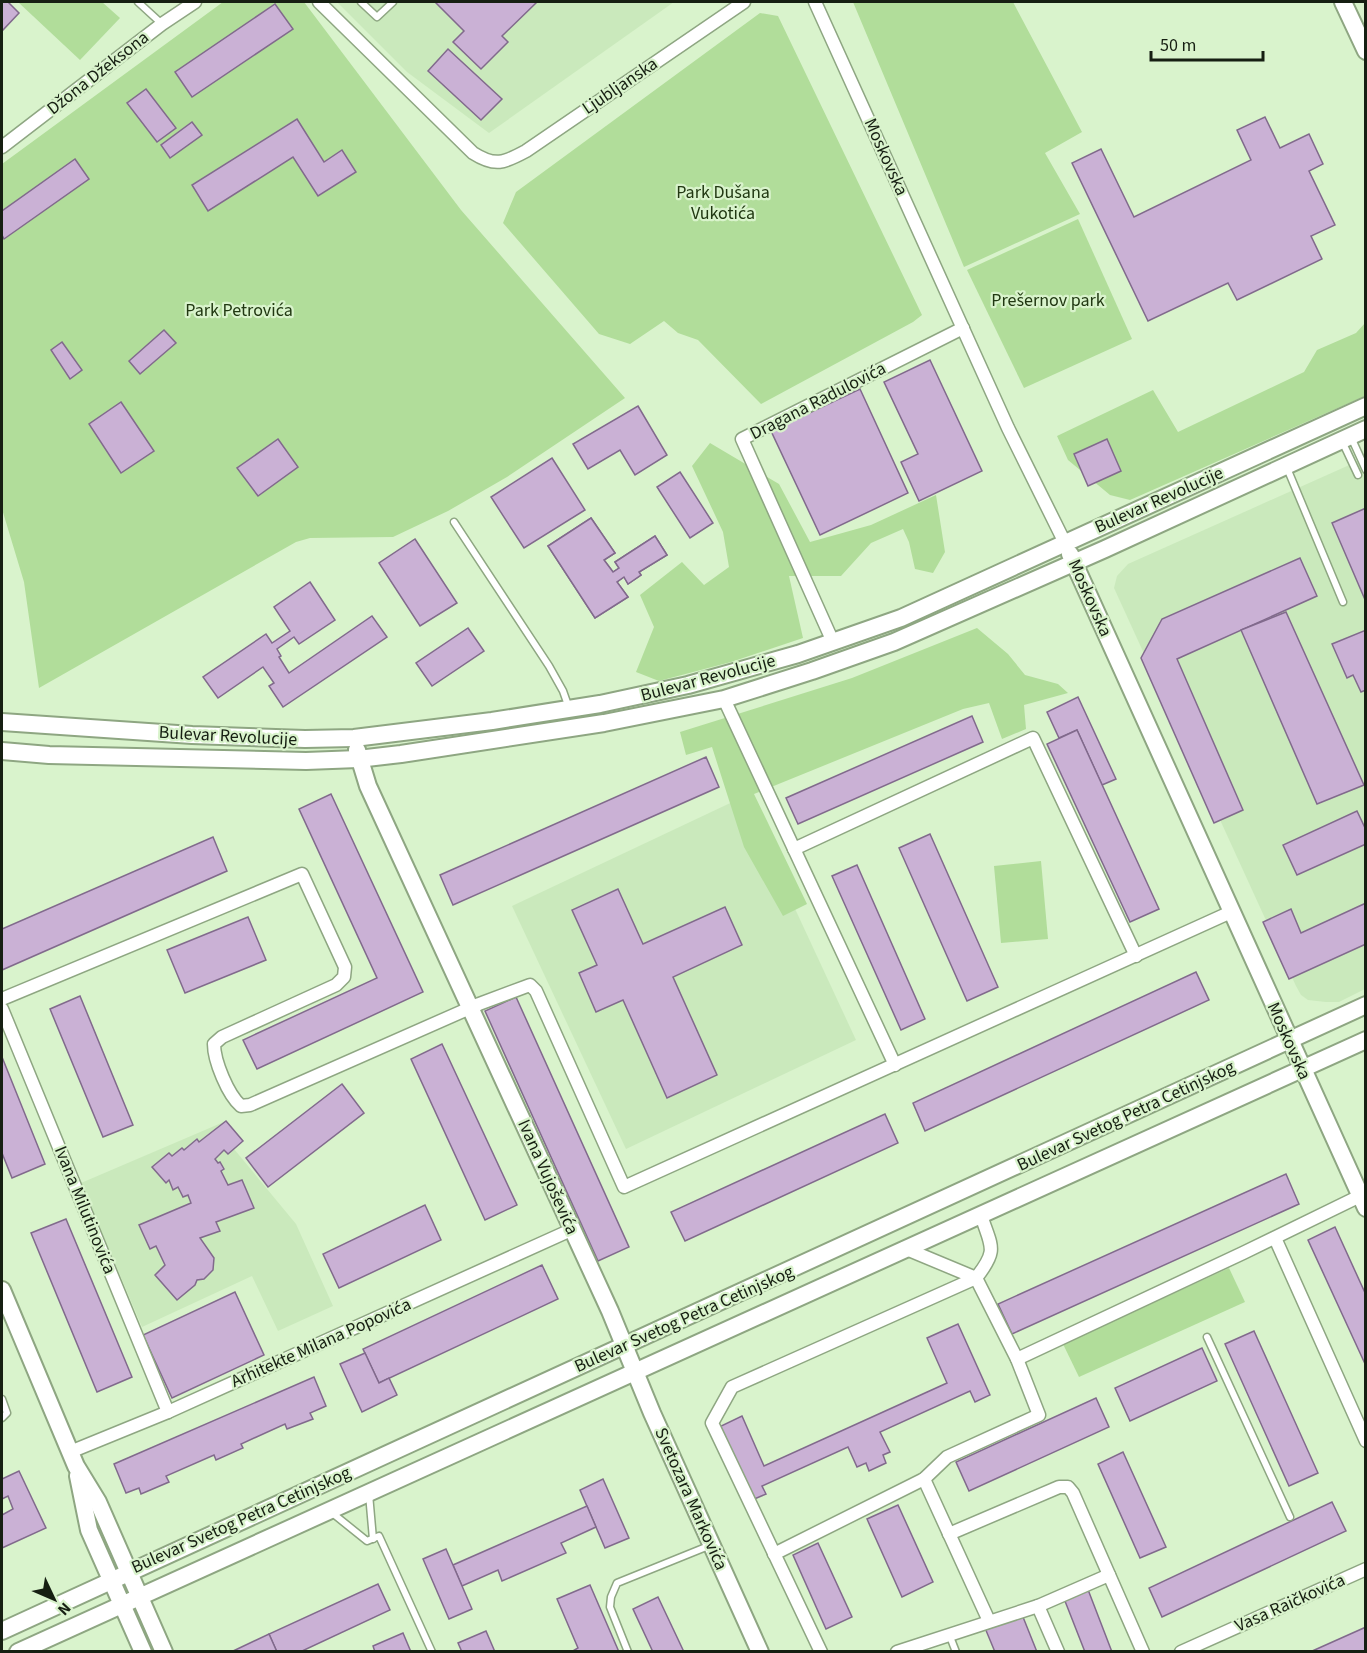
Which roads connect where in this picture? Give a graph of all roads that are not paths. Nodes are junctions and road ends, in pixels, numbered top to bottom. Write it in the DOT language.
graph roads {
  1 [pos="138,2"];
  2 [pos="195,2"];
  3 [pos="319,2"];
  4 [pos="361,2"];
  5 [pos="393,2"];
  6 [pos="744,2"];
  7 [pos="815,2"];
  8 [pos="1343,2"];
  9 [pos="162,24"];
  10 [pos="1365,51"];
  11 [pos="2,147"];
  12 [pos="963,328"];
  13 [pos="1365,406"];
  14 [pos="1352,435"];
  15 [pos="1285,464"];
  16 [pos="1365,470"];
  17 [pos="1358,475"];
  18 [pos="454,522"];
  19 [pos="1065,543"];
  20 [pos="1074,562"];
  21 [pos="1342,602"];
  22 [pos="833,642"];
  23 [pos="724,699"];
  24 [pos="569,709"];
  25 [pos="2,722"];
  26 [pos="354,738"];
  27 [pos="2,751"];
  28 [pos="358,759"];
  29 [pos="794,849"];
  30 [pos="1231,912"];
  31 [pos="1136,956"];
  32 [pos="2,999"];
  33 [pos="1365,1005"];
  34 [pos="471,1008"];
  35 [pos="2,1009"];
  36 [pos="1365,1040"];
  37 [pos="1289,1041"];
  38 [pos="895,1065"];
  39 [pos="1302,1070"];
  40 [pos="1363,1202"];
  41 [pos="981,1215"];
  42 [pos="571,1230"];
  43 [pos="1275,1238"];
  44 [pos="904,1248"];
  45 [pos="976,1278"];
  46 [pos="2,1290"];
  47 [pos="5,1308"];
  48 [pos="1207,1337"];
  49 [pos="625,1346"];
  50 [pos="1017,1359"];
  51 [pos="636,1372"];
  52 [pos="2,1400"];
  53 [pos="168,1412"];
  54 [pos="2,1418"];
  55 [pos="1365,1441"];
  56 [pos="73,1459"];
  57 [pos="924,1479"];
  58 [pos="368,1492"];
  59 [pos="329,1510"];
  60 [pos="1290,1517"];
  61 [pos="949,1534"];
  62 [pos="370,1540"];
  63 [pos="711,1545"];
  64 [pos="774,1554"];
  65 [pos="1365,1569"];
  66 [pos="130,1571"];
  67 [pos="1109,1575"];
  68 [pos="112,1579"];
  69 [pos="140,1596"];
  70 [pos="123,1604"];
  71 [pos="1038,1606"];
  72 [pos="989,1621"];
  73 [pos="2,1631"];
  74 [pos="949,1634"];
  75 [pos="428,1644"];
  76 [pos="18,1652"];
  77 [pos="143,1652"];
  78 [pos="164,1652"];
  79 [pos="432,1652"];
  80 [pos="439,1652"];
  81 [pos="628,1652"];
  82 [pos="760,1652"];
  83 [pos="821,1652"];
  84 [pos="897,1652"];
  85 [pos="956,1652"];
  86 [pos="1058,1652"];
  87 [pos="1143,1652"];
  88 [pos="1181,1652"];
  1 -- 9 [label="lane"];
  2 -- 9 [label="street, Džona Džeksona"];
  3 -- 6 [label="street, Ljubljanska"];
  4 -- 5 [label="lane"];
  7 -- 12 [label="street, Moskovska"];
  8 -- 10 [label="main road"];
  9 -- 11 [label="street, Džona Džeksona"];
  12 -- 19 [label="street, Moskovska"];
  12 -- 22 [label="street, Dragana Radulovića"];
  13 -- 19 [label="main road, Bulevar Revolucije"];
  14 -- 15 [label="main road, Bulevar Revolucije"];
  14 -- 16 [label="lane"];
  14 -- 17 [label="lane"];
  15 -- 20 [label="main road, Bulevar Revolucije"];
  15 -- 21 [label="lane"];
  18 -- 24 [label="lane"];
  19 -- 20 [label="main road, Moskovska"];
  19 -- 22 [label="main road, Bulevar Revolucije"];
  20 -- 23 [label="main road, Bulevar Revolucije"];
  20 -- 30 [label="main road, Moskovska"];
  22 -- 24 [label="main road, Bulevar Revolucije"];
  23 -- 28 [label="main road, Bulevar Revolucije"];
  23 -- 29 [label="street"];
  24 -- 26 [label="main road, Bulevar Revolucije"];
  25 -- 26 [label="main road, Bulevar Revolucije"];
  26 -- 28 [label="main road, Ivana Vujoševića"];
  27 -- 28 [label="main road, Bulevar Revolucije"];
  28 -- 34 [label="main road, Ivana Vujoševića"];
  29 -- 31 [label="street"];
  29 -- 38 [label="street"];
  30 -- 31 [label="street"];
  30 -- 37 [label="main road, Moskovska"];
  31 -- 38 [label="street"];
  32 -- 34 [label="street"];
  33 -- 37 [label="main road, Bulevar Svetog Petra Cetinjskog"];
  34 -- 38 [label="street"];
  34 -- 42 [label="main road, Ivana Vujoševića"];
  35 -- 53 [label="street, Ivana Milutinovića"];
  36 -- 39 [label="main road, Bulevar Svetog Petra Cetinjskog"];
  37 -- 39 [label="main road, Moskovska"];
  37 -- 49 [label="main road, Bulevar Svetog Petra Cetinjskog"];
  39 -- 40 [label="main road, Moskovska"];
  39 -- 41 [label="main road, Bulevar Svetog Petra Cetinjskog"];
  40 -- 43 [label="street, Moskovska"];
  41 -- 44 [label="main road, Bulevar Svetog Petra Cetinjskog"];
  41 -- 45 [label="street"];
  42 -- 49 [label="main road, Ivana Vujoševića"];
  42 -- 53 [label="street, Arhitekte Milana Popovića"];
  43 -- 50 [label="street"];
  43 -- 55 [label="street"];
  44 -- 45 [label="street"];
  44 -- 51 [label="main road, Bulevar Svetog Petra Cetinjskog"];
  45 -- 50 [label="street"];
  45 -- 64 [label="street"];
  46 -- 47 [label="main road"];
  47 -- 56 [label="main road"];
  48 -- 60 [label="lane"];
  49 -- 51 [label="main road, Svetozara Markovića"];
  49 -- 66 [label="main road, Bulevar Svetog Petra Cetinjskog"];
  50 -- 57 [label="street"];
  51 -- 58 [label="main road, Bulevar Svetog Petra Cetinjskog"];
  51 -- 63 [label="main road, Svetozara Markovića"];
  52 -- 54 [label="lane"];
  53 -- 56 [label="street, Arhitekte Milana Popovića"];
  56 -- 66 [label="main road"];
  56 -- 68 [label="main road"];
  57 -- 61 [label="street"];
  57 -- 64 [label="street"];
  58 -- 59 [label="main road, Bulevar Svetog Petra Cetinjskog"];
  58 -- 62 [label="lane"];
  59 -- 62 [label="lane"];
  59 -- 69 [label="main road, Bulevar Svetog Petra Cetinjskog"];
  61 -- 67 [label="street"];
  61 -- 72 [label="street"];
  62 -- 75 [label="lane"];
  63 -- 81 [label="lane"];
  63 -- 82 [label="main road, Svetozara Markovića"];
  64 -- 83 [label="street"];
  65 -- 88 [label="street, Vasa Raičkovića"];
  66 -- 68 [label="main road, Bulevar Svetog Petra Cetinjskog"];
  66 -- 69 [label="main road"];
  67 -- 71 [label="street"];
  67 -- 87 [label="street"];
  68 -- 70 [label="main road"];
  68 -- 73 [label="main road, Bulevar Svetog Petra Cetinjskog"];
  69 -- 70 [label="main road, Bulevar Svetog Petra Cetinjskog"];
  69 -- 78 [label="main road"];
  70 -- 76 [label="main road, Bulevar Svetog Petra Cetinjskog"];
  70 -- 77 [label="main road"];
  71 -- 72 [label="street"];
  71 -- 86 [label="street"];
  72 -- 74 [label="street"];
  74 -- 84 [label="street"];
  74 -- 85 [label="lane"];
  75 -- 79 [label="lane"];
  75 -- 80 [label="lane"];
}
